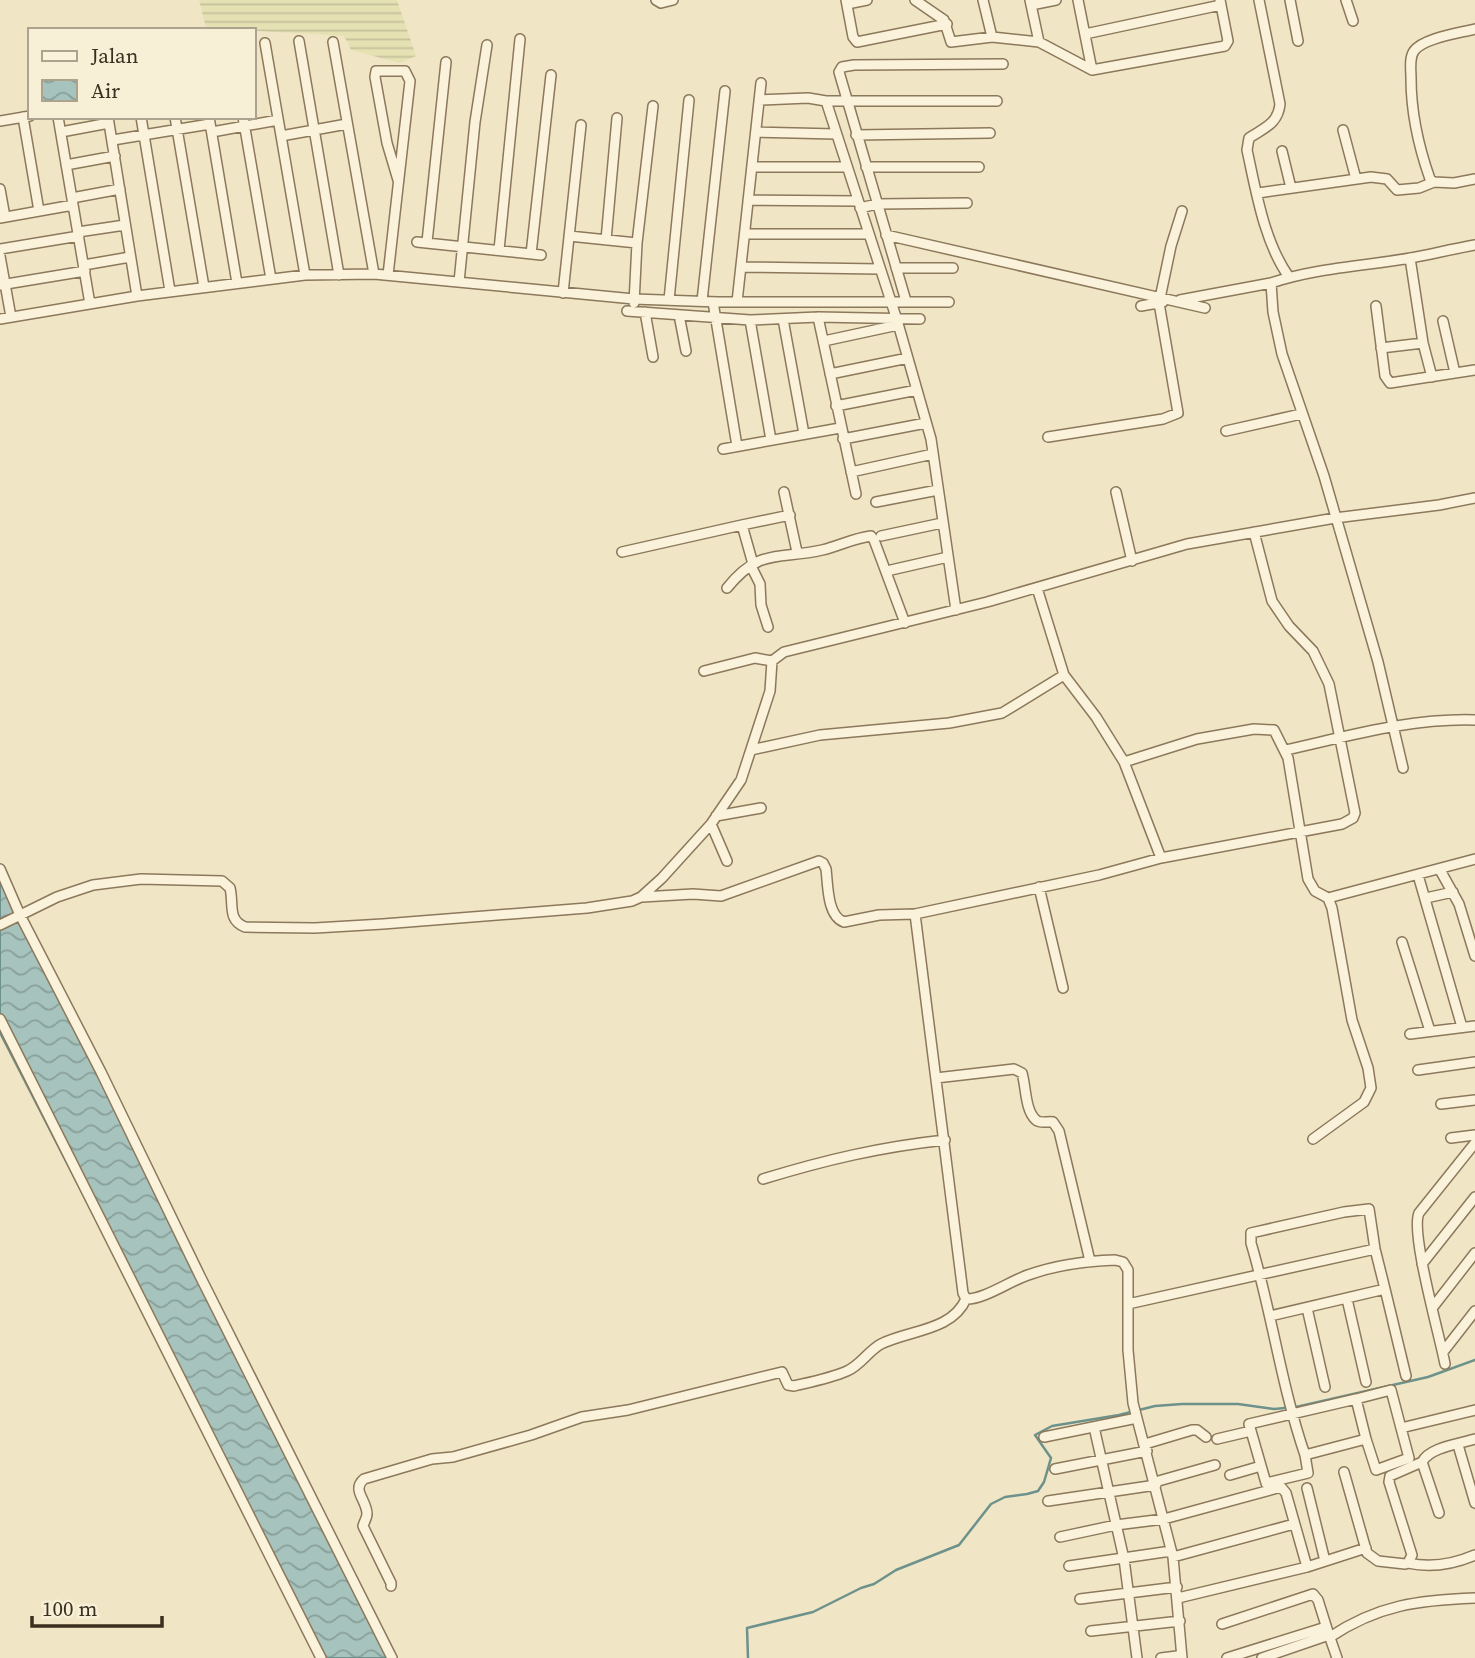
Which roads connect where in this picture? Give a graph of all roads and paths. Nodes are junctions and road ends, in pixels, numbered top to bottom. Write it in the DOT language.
graph roads {
  1 [pos="656,0"];
  2 [pos="673,0"];
  3 [pos="867,0"];
  4 [pos="915,0"];
  5 [pos="983,0"];
  6 [pos="1056,0"];
  7 [pos="1078,0"];
  8 [pos="1259,0"];
  9 [pos="1290,0"];
  10 [pos="1346,0"];
  11 [pos="847,2"];
  12 [pos="1031,3"];
  13 [pos="1220,3"];
  14 [pos="930,4"];
  15 [pos="1353,22"];
  16 [pos="947,24"];
  17 [pos="1475,29"];
  18 [pos="1085,34"];
  19 [pos="992,37"];
  20 [pos="520,39"];
  21 [pos="299,41"];
  22 [pos="1298,41"];
  23 [pos="333,42"];
  24 [pos="1039,42"];
  25 [pos="265,43"];
  26 [pos="486,45"];
  27 [pos="446,62"];
  28 [pos="1003,64"];
  29 [pos="1092,70"];
  30 [pos="551,75"];
  31 [pos="761,83"];
  32 [pos="725,91"];
  33 [pos="689,100"];
  34 [pos="759,100"];
  35 [pos="825,101"];
  36 [pos="846,101"];
  37 [pos="997,101"];
  38 [pos="653,106"];
  39 [pos="26,117"];
  40 [pos="617,118"];
  41 [pos="58,119"];
  42 [pos="141,119"];
  43 [pos="175,119"];
  44 [pos="108,120"];
  45 [pos="278,120"];
  46 [pos="0,121"];
  47 [pos="244,122"];
  48 [pos="348,124"];
  49 [pos="210,125"];
  50 [pos="580,125"];
  51 [pos="177,130"];
  52 [pos="314,130"];
  53 [pos="1343,130"];
  54 [pos="61,132"];
  55 [pos="756,132"];
  56 [pos="990,133"];
  57 [pos="836,134"];
  58 [pos="144,135"];
  59 [pos="856,135"];
  60 [pos="281,136"];
  61 [pos="113,140"];
  62 [pos="1282,151"];
  63 [pos="115,156"];
  64 [pos="66,165"];
  65 [pos="752,167"];
  66 [pos="847,167"];
  67 [pos="866,167"];
  68 [pos="979,167"];
  69 [pos="1356,179"];
  70 [pos="1475,179"];
  71 [pos="398,180"];
  72 [pos="1434,182"];
  73 [pos="1291,188"];
  74 [pos="0,189"];
  75 [pos="120,189"];
  76 [pos="1258,194"];
  77 [pos="748,200"];
  78 [pos="73,202"];
  79 [pos="967,203"];
  80 [pos="859,204"];
  81 [pos="877,204"];
  82 [pos="39,211"];
  83 [pos="1182,211"];
  84 [pos="2,217"];
  85 [pos="125,225"];
  86 [pos="78,234"];
  87 [pos="745,234"];
  88 [pos="869,234"];
  89 [pos="886,235"];
  90 [pos="569,236"];
  91 [pos="606,240"];
  92 [pos="637,243"];
  93 [pos="463,246"];
  94 [pos="1475,246"];
  95 [pos="0,249"];
  96 [pos="499,250"];
  97 [pos="0,256"];
  98 [pos="130,257"];
  99 [pos="1410,258"];
  100 [pos="741,267"];
  101 [pos="84,268"];
  102 [pos="896,268"];
  103 [pos="953,268"];
  104 [pos="880,270"];
  105 [pos="374,274"];
  106 [pos="304,275"];
  107 [pos="339,275"];
  108 [pos="388,275"];
  109 [pos="1289,277"];
  110 [pos="271,279"];
  111 [pos="460,282"];
  112 [pos="237,283"];
  113 [pos="1271,283"];
  114 [pos="2,285"];
  115 [pos="204,287"];
  116 [pos="170,291"];
  117 [pos="564,293"];
  118 [pos="137,296"];
  119 [pos="634,299"];
  120 [pos="669,300"];
  121 [pos="702,301"];
  122 [pos="891,301"];
  123 [pos="906,301"];
  124 [pos="713,302"];
  125 [pos="737,302"];
  126 [pos="948,302"];
  127 [pos="1159,303"];
  128 [pos="90,304"];
  129 [pos="1141,306"];
  130 [pos="1376,306"];
  131 [pos="1205,308"];
  132 [pos="645,312"];
  133 [pos="679,315"];
  134 [pos="10,317"];
  135 [pos="818,317"];
  136 [pos="715,318"];
  137 [pos="0,319"];
  138 [pos="783,319"];
  139 [pos="920,319"];
  140 [pos="750,320"];
  141 [pos="1443,321"];
  142 [pos="898,322"];
  143 [pos="824,341"];
  144 [pos="1423,343"];
  145 [pos="1381,348"];
  146 [pos="686,351"];
  147 [pos="653,357"];
  148 [pos="908,358"];
  149 [pos="1475,370"];
  150 [pos="1455,373"];
  151 [pos="830,374"];
  152 [pos="1432,377"];
  153 [pos="917,390"];
  154 [pos="836,406"];
  155 [pos="1301,414"];
  156 [pos="926,423"];
  157 [pos="840,428"];
  158 [pos="1226,432"];
  159 [pos="804,434"];
  160 [pos="1048,437"];
  161 [pos="842,439"];
  162 [pos="771,440"];
  163 [pos="737,446"];
  164 [pos="723,449"];
  165 [pos="933,454"];
  166 [pos="850,472"];
  167 [pos="938,490"];
  168 [pos="785,492"];
  169 [pos="1116,492"];
  170 [pos="856,494"];
  171 [pos="1475,498"];
  172 [pos="876,502"];
  173 [pos="790,515"];
  174 [pos="1335,518"];
  175 [pos="942,523"];
  176 [pos="742,525"];
  177 [pos="1254,532"];
  178 [pos="881,536"];
  179 [pos="622,552"];
  180 [pos="797,552"];
  181 [pos="948,557"];
  182 [pos="1132,561"];
  183 [pos="752,565"];
  184 [pos="891,570"];
  185 [pos="727,588"];
  186 [pos="1037,588"];
  187 [pos="956,610"];
  188 [pos="905,623"];
  189 [pos="768,627"];
  190 [pos="772,661"];
  191 [pos="704,671"];
  192 [pos="1064,675"];
  193 [pos="1475,720"];
  194 [pos="1394,725"];
  195 [pos="1340,738"];
  196 [pos="751,750"];
  197 [pos="1286,750"];
  198 [pos="1124,762"];
  199 [pos="1403,768"];
  200 [pos="761,808"];
  201 [pos="714,820"];
  202 [pos="1298,833"];
  203 [pos="1161,858"];
  204 [pos="1475,859"];
  205 [pos="727,861"];
  206 [pos="0,869"];
  207 [pos="1440,870"];
  208 [pos="1418,875"];
  209 [pos="1039,887"];
  210 [pos="1453,892"];
  211 [pos="641,897"];
  212 [pos="1328,898"];
  213 [pos="1426,898"];
  214 [pos="915,914"];
  215 [pos="16,917"];
  216 [pos="0,925"];
  217 [pos="1402,942"];
  218 [pos="1475,956"];
  219 [pos="1063,988"];
  220 [pos="0,1019"];
  221 [pos="1475,1026"];
  222 [pos="1462,1027"];
  223 [pos="1430,1031"];
  224 [pos="1410,1034"];
  225 [pos="1475,1062"];
  226 [pos="1418,1070"];
  227 [pos="936,1078"];
  228 [pos="1475,1100"];
  229 [pos="1441,1104"];
  230 [pos="1475,1135"];
  231 [pos="1451,1138"];
  232 [pos="1313,1139"];
  233 [pos="944,1140"];
  234 [pos="1475,1143"];
  235 [pos="764,1179"];
  236 [pos="1475,1197"];
  237 [pos="1375,1250"];
  238 [pos="1475,1253"];
  239 [pos="1090,1261"];
  240 [pos="1422,1264"];
  241 [pos="1260,1273"];
  242 [pos="1385,1289"];
  243 [pos="966,1299"];
  244 [pos="1347,1299"];
  245 [pos="1128,1304"];
  246 [pos="1433,1307"];
  247 [pos="1307,1308"];
  248 [pos="1475,1311"];
  249 [pos="1270,1316"];
  250 [pos="1443,1352"];
  251 [pos="1445,1364"];
  252 [pos="1406,1377"];
  253 [pos="1366,1382"];
  254 [pos="1325,1387"];
  255 [pos="1356,1399"];
  256 [pos="1290,1410"];
  257 [pos="1475,1410"];
  258 [pos="1136,1413"];
  259 [pos="1094,1427"];
  260 [pos="1401,1428"];
  261 [pos="1251,1431"];
  262 [pos="1044,1437"];
  263 [pos="1206,1437"];
  264 [pos="1217,1439"];
  265 [pos="1366,1439"];
  266 [pos="1475,1439"];
  267 [pos="1458,1445"];
  268 [pos="1146,1448"];
  269 [pos="1305,1455"];
  270 [pos="1102,1460"];
  271 [pos="1422,1462"];
  272 [pos="1215,1465"];
  273 [pos="1261,1466"];
  274 [pos="1055,1469"];
  275 [pos="1344,1472"];
  276 [pos="1230,1475"];
  277 [pos="1155,1484"];
  278 [pos="1307,1489"];
  279 [pos="1110,1492"];
  280 [pos="1048,1501"];
  281 [pos="1475,1503"];
  282 [pos="1439,1513"];
  283 [pos="1164,1519"];
  284 [pos="1294,1524"];
  285 [pos="1116,1525"];
  286 [pos="1060,1537"];
  287 [pos="1366,1548"];
  288 [pos="1172,1554"];
  289 [pos="1475,1555"];
  290 [pos="1124,1559"];
  291 [pos="1325,1561"];
  292 [pos="1408,1563"];
  293 [pos="1069,1566"];
  294 [pos="1307,1567"];
  295 [pos="391,1586"];
  296 [pos="1177,1587"];
  297 [pos="1129,1593"];
  298 [pos="1178,1598"];
  299 [pos="1475,1598"];
  300 [pos="1080,1599"];
  301 [pos="1180,1621"];
  302 [pos="1222,1624"];
  303 [pos="1133,1627"];
  304 [pos="1091,1631"];
  305 [pos="1328,1632"];
  306 [pos="1179,1657"];
  307 [pos="321,1658"];
  308 [pos="392,1658"];
  309 [pos="1137,1658"];
  310 [pos="1161,1658"];
  311 [pos="1227,1658"];
  312 [pos="1262,1658"];
  313 [pos="1337,1658"];
  1 -- 2 [label="street"];
  3 -- 11 [label="street"];
  4 -- 14 [label="street"];
  5 -- 19 [label="street"];
  6 -- 12 [label="street"];
  7 -- 18 [label="street"];
  8 -- 76 [label="street"];
  9 -- 22 [label="street"];
  10 -- 15 [label="street"];
  11 -- 16 [label="street"];
  12 -- 24 [label="street"];
  13 -- 18 [label="street"];
  13 -- 29 [label="street"];
  14 -- 16 [label="street"];
  16 -- 19 [label="street"];
  17 -- 72 [label="street"];
  18 -- 29 [label="street"];
  19 -- 24 [label="street"];
  20 -- 96 [label="street"];
  21 -- 52 [label="street"];
  23 -- 48 [label="street"];
  24 -- 29 [label="street"];
  25 -- 45 [label="street"];
  26 -- 93 [label="street"];
  27 -- 93 [label="street"];
  28 -- 36 [label="street"];
  30 -- 96 [label="street"];
  31 -- 34 [label="street"];
  32 -- 121 [label="street"];
  33 -- 120 [label="street"];
  34 -- 35 [label="street"];
  34 -- 55 [label="street"];
  35 -- 36 [label="street"];
  35 -- 57 [label="street"];
  36 -- 37 [label="street"];
  36 -- 59 [label="street"];
  38 -- 92 [label="street"];
  39 -- 46 [label="street"];
  39 -- 82 [label="street"];
  40 -- 91 [label="street"];
  41 -- 54 [label="street"];
  42 -- 58 [label="street"];
  43 -- 51 [label="street"];
  44 -- 54 [label="street"];
  44 -- 61 [label="street"];
  45 -- 47 [label="street"];
  45 -- 60 [label="street"];
  47 -- 49 [label="street"];
  47 -- 110 [label="street"];
  48 -- 52 [label="street"];
  48 -- 105 [label="street"];
  49 -- 51 [label="street"];
  49 -- 112 [label="street"];
  50 -- 90 [label="street"];
  51 -- 58 [label="street"];
  51 -- 115 [label="street"];
  52 -- 60 [label="street"];
  52 -- 107 [label="street"];
  53 -- 69 [label="street"];
  54 -- 64 [label="street"];
  55 -- 57 [label="street"];
  55 -- 65 [label="street"];
  56 -- 59 [label="street"];
  57 -- 66 [label="street"];
  58 -- 61 [label="street"];
  58 -- 116 [label="street"];
  59 -- 67 [label="street"];
  60 -- 106 [label="street"];
  61 -- 63 [label="street"];
  62 -- 73 [label="street"];
  63 -- 64 [label="street"];
  63 -- 75 [label="street"];
  64 -- 78 [label="street"];
  65 -- 66 [label="street"];
  65 -- 77 [label="street"];
  66 -- 80 [label="street"];
  67 -- 68 [label="street"];
  67 -- 81 [label="street"];
  69 -- 72 [label="street"];
  69 -- 73 [label="street"];
  70 -- 72 [label="street"];
  71 -- 71 [label="street"];
  71 -- 108 [label="street"];
  73 -- 76 [label="street"];
  74 -- 84 [label="street"];
  75 -- 78 [label="street"];
  75 -- 85 [label="street"];
  76 -- 109 [label="street"];
  77 -- 80 [label="street"];
  77 -- 87 [label="street"];
  78 -- 82 [label="street"];
  78 -- 86 [label="street"];
  79 -- 81 [label="street"];
  80 -- 81 [label="street"];
  80 -- 88 [label="street"];
  81 -- 89 [label="street"];
  82 -- 84 [label="street"];
  83 -- 127 [label="street"];
  85 -- 86 [label="street"];
  85 -- 98 [label="street"];
  86 -- 95 [label="street"];
  86 -- 101 [label="street"];
  87 -- 88 [label="street"];
  87 -- 100 [label="street"];
  88 -- 104 [label="street"];
  89 -- 102 [label="street"];
  89 -- 131 [label="street"];
  90 -- 91 [label="street"];
  90 -- 117 [label="street"];
  91 -- 92 [label="street"];
  92 -- 119 [label="street"];
  93 -- 96 [label="street"];
  93 -- 111 [label="street"];
  94 -- 99 [label="street"];
  97 -- 114 [label="street"];
  98 -- 101 [label="street"];
  98 -- 118 [label="street"];
  99 -- 109 [label="street"];
  99 -- 144 [label="street"];
  100 -- 104 [label="street"];
  100 -- 125 [label="street"];
  101 -- 114 [label="street"];
  101 -- 128 [label="street"];
  102 -- 103 [label="street"];
  102 -- 123 [label="street"];
  104 -- 122 [label="street"];
  105 -- 107 [label="street"];
  105 -- 108 [label="street"];
  106 -- 107 [label="street"];
  106 -- 110 [label="street"];
  108 -- 111 [label="street"];
  109 -- 113 [label="street"];
  110 -- 112 [label="street"];
  111 -- 117 [label="street"];
  112 -- 115 [label="street"];
  113 -- 127 [label="street"];
  113 -- 155 [label="street"];
  114 -- 134 [label="street"];
  115 -- 116 [label="street"];
  116 -- 118 [label="street"];
  117 -- 119 [label="street"];
  118 -- 128 [label="street"];
  119 -- 120 [label="street"];
  119 -- 132 [label="street"];
  120 -- 121 [label="street"];
  121 -- 124 [label="street"];
  122 -- 123 [label="street"];
  122 -- 125 [label="street"];
  122 -- 142 [label="street"];
  123 -- 126 [label="street"];
  124 -- 125 [label="street"];
  124 -- 136 [label="street"];
  127 -- 129 [label="street"];
  127 -- 160 [label="street"];
  128 -- 134 [label="street"];
  130 -- 145 [label="street"];
  132 -- 133 [label="street"];
  132 -- 147 [label="street"];
  133 -- 136 [label="street"];
  133 -- 146 [label="street"];
  134 -- 137 [label="street"];
  135 -- 138 [label="street"];
  135 -- 142 [label="street"];
  135 -- 143 [label="street"];
  136 -- 140 [label="street"];
  136 -- 163 [label="street"];
  138 -- 140 [label="street"];
  138 -- 159 [label="street"];
  139 -- 142 [label="street"];
  140 -- 162 [label="street"];
  141 -- 150 [label="street"];
  142 -- 143 [label="street"];
  142 -- 148 [label="street"];
  143 -- 151 [label="street"];
  144 -- 145 [label="street"];
  144 -- 152 [label="street"];
  145 -- 152 [label="street"];
  148 -- 151 [label="street"];
  148 -- 153 [label="street"];
  149 -- 150 [label="street"];
  150 -- 152 [label="street"];
  151 -- 154 [label="street"];
  153 -- 154 [label="street"];
  153 -- 156 [label="street"];
  154 -- 157 [label="street"];
  155 -- 158 [label="street"];
  155 -- 174 [label="street"];
  156 -- 161 [label="street"];
  156 -- 165 [label="street"];
  157 -- 159 [label="street"];
  157 -- 161 [label="street"];
  159 -- 162 [label="street"];
  161 -- 166 [label="street"];
  162 -- 163 [label="street"];
  163 -- 164 [label="street"];
  165 -- 166 [label="street"];
  165 -- 167 [label="street"];
  166 -- 170 [label="street"];
  167 -- 172 [label="street"];
  167 -- 175 [label="street"];
  168 -- 173 [label="street"];
  169 -- 182 [label="street"];
  171 -- 174 [label="street"];
  173 -- 176 [label="street"];
  173 -- 180 [label="street"];
  174 -- 177 [label="street"];
  174 -- 194 [label="street"];
  175 -- 178 [label="street"];
  175 -- 181 [label="street"];
  176 -- 179 [label="street"];
  176 -- 183 [label="street"];
  177 -- 182 [label="street"];
  177 -- 195 [label="street"];
  180 -- 183 [label="street"];
  180 -- 188 [label="street"];
  181 -- 184 [label="street"];
  181 -- 187 [label="street"];
  182 -- 186 [label="street"];
  183 -- 185 [label="street"];
  183 -- 189 [label="street"];
  186 -- 187 [label="street"];
  186 -- 192 [label="street"];
  187 -- 188 [label="street"];
  188 -- 190 [label="street"];
  190 -- 191 [label="street"];
  190 -- 196 [label="street"];
  192 -- 196 [label="street"];
  192 -- 198 [label="street"];
  193 -- 194 [label="street"];
  194 -- 195 [label="street"];
  194 -- 199 [label="street"];
  195 -- 197 [label="street"];
  195 -- 202 [label="street"];
  196 -- 201 [label="street"];
  197 -- 198 [label="street"];
  197 -- 202 [label="street"];
  198 -- 203 [label="street"];
  200 -- 201 [label="street"];
  201 -- 205 [label="street"];
  201 -- 211 [label="street"];
  202 -- 203 [label="street"];
  202 -- 212 [label="street"];
  203 -- 209 [label="street"];
  204 -- 207 [label="street"];
  206 -- 215 [label="street"];
  207 -- 208 [label="street"];
  207 -- 210 [label="street"];
  208 -- 212 [label="street"];
  208 -- 213 [label="street"];
  209 -- 214 [label="street"];
  209 -- 219 [label="street"];
  210 -- 213 [label="street"];
  210 -- 218 [label="street"];
  211 -- 214 [label="street"];
  211 -- 215 [label="street"];
  212 -- 232 [label="street"];
  213 -- 222 [label="street"];
  214 -- 227 [label="street"];
  215 -- 216 [label="street"];
  215 -- 308 [label="street"];
  217 -- 223 [label="street"];
  220 -- 307 [label="street"];
  221 -- 222 [label="street"];
  222 -- 223 [label="street"];
  223 -- 224 [label="street"];
  225 -- 226 [label="street"];
  227 -- 233 [label="street"];
  227 -- 239 [label="street"];
  228 -- 229 [label="street"];
  230 -- 231 [label="street"];
  233 -- 235 [label="street"];
  233 -- 243 [label="street"];
  234 -- 240 [label="street"];
  236 -- 240 [label="street"];
  237 -- 241 [label="street"];
  237 -- 241 [label="street"];
  237 -- 242 [label="street"];
  238 -- 246 [label="street"];
  239 -- 243 [label="street"];
  239 -- 245 [label="street"];
  240 -- 246 [label="street"];
  241 -- 245 [label="street"];
  241 -- 249 [label="street"];
  242 -- 244 [label="street"];
  242 -- 252 [label="street"];
  243 -- 295 [label="street"];
  244 -- 247 [label="street"];
  244 -- 253 [label="street"];
  245 -- 258 [label="street"];
  246 -- 250 [label="street"];
  247 -- 249 [label="street"];
  247 -- 254 [label="street"];
  248 -- 250 [label="street"];
  249 -- 256 [label="street"];
  250 -- 251 [label="street"];
  255 -- 256 [label="street"];
  255 -- 260 [label="street"];
  255 -- 265 [label="street"];
  256 -- 261 [label="street"];
  256 -- 269 [label="street"];
  257 -- 260 [label="street"];
  258 -- 259 [label="street"];
  258 -- 268 [label="street"];
  259 -- 262 [label="street"];
  259 -- 270 [label="street"];
  260 -- 265 [label="street"];
  261 -- 264 [label="street"];
  261 -- 273 [label="street"];
  263 -- 268 [label="street"];
  265 -- 269 [label="street"];
  266 -- 267 [label="street"];
  267 -- 271 [label="street"];
  267 -- 281 [label="street"];
  268 -- 270 [label="street"];
  268 -- 277 [label="street"];
  269 -- 273 [label="street"];
  270 -- 274 [label="street"];
  270 -- 279 [label="street"];
  271 -- 282 [label="street"];
  271 -- 292 [label="street"];
  272 -- 277 [label="street"];
  273 -- 276 [label="street"];
  275 -- 287 [label="street"];
  277 -- 279 [label="street"];
  277 -- 283 [label="street"];
  278 -- 291 [label="street"];
  279 -- 280 [label="street"];
  279 -- 285 [label="street"];
  283 -- 284 [label="street"];
  283 -- 285 [label="street"];
  283 -- 288 [label="street"];
  284 -- 288 [label="street"];
  284 -- 294 [label="street"];
  285 -- 286 [label="street"];
  285 -- 290 [label="street"];
  287 -- 291 [label="street"];
  287 -- 292 [label="street"];
  288 -- 290 [label="street"];
  288 -- 296 [label="street"];
  289 -- 292 [label="street"];
  290 -- 293 [label="street"];
  290 -- 297 [label="street"];
  291 -- 294 [label="street"];
  294 -- 298 [label="street"];
  296 -- 297 [label="street"];
  296 -- 298 [label="street"];
  297 -- 300 [label="street"];
  297 -- 303 [label="street"];
  298 -- 301 [label="street"];
  299 -- 305 [label="street"];
  301 -- 303 [label="street"];
  301 -- 306 [label="street"];
  302 -- 305 [label="street"];
  303 -- 304 [label="street"];
  303 -- 309 [label="street"];
  305 -- 311 [label="street"];
  305 -- 312 [label="street"];
  305 -- 313 [label="street"];
  306 -- 310 [label="street"];
}
